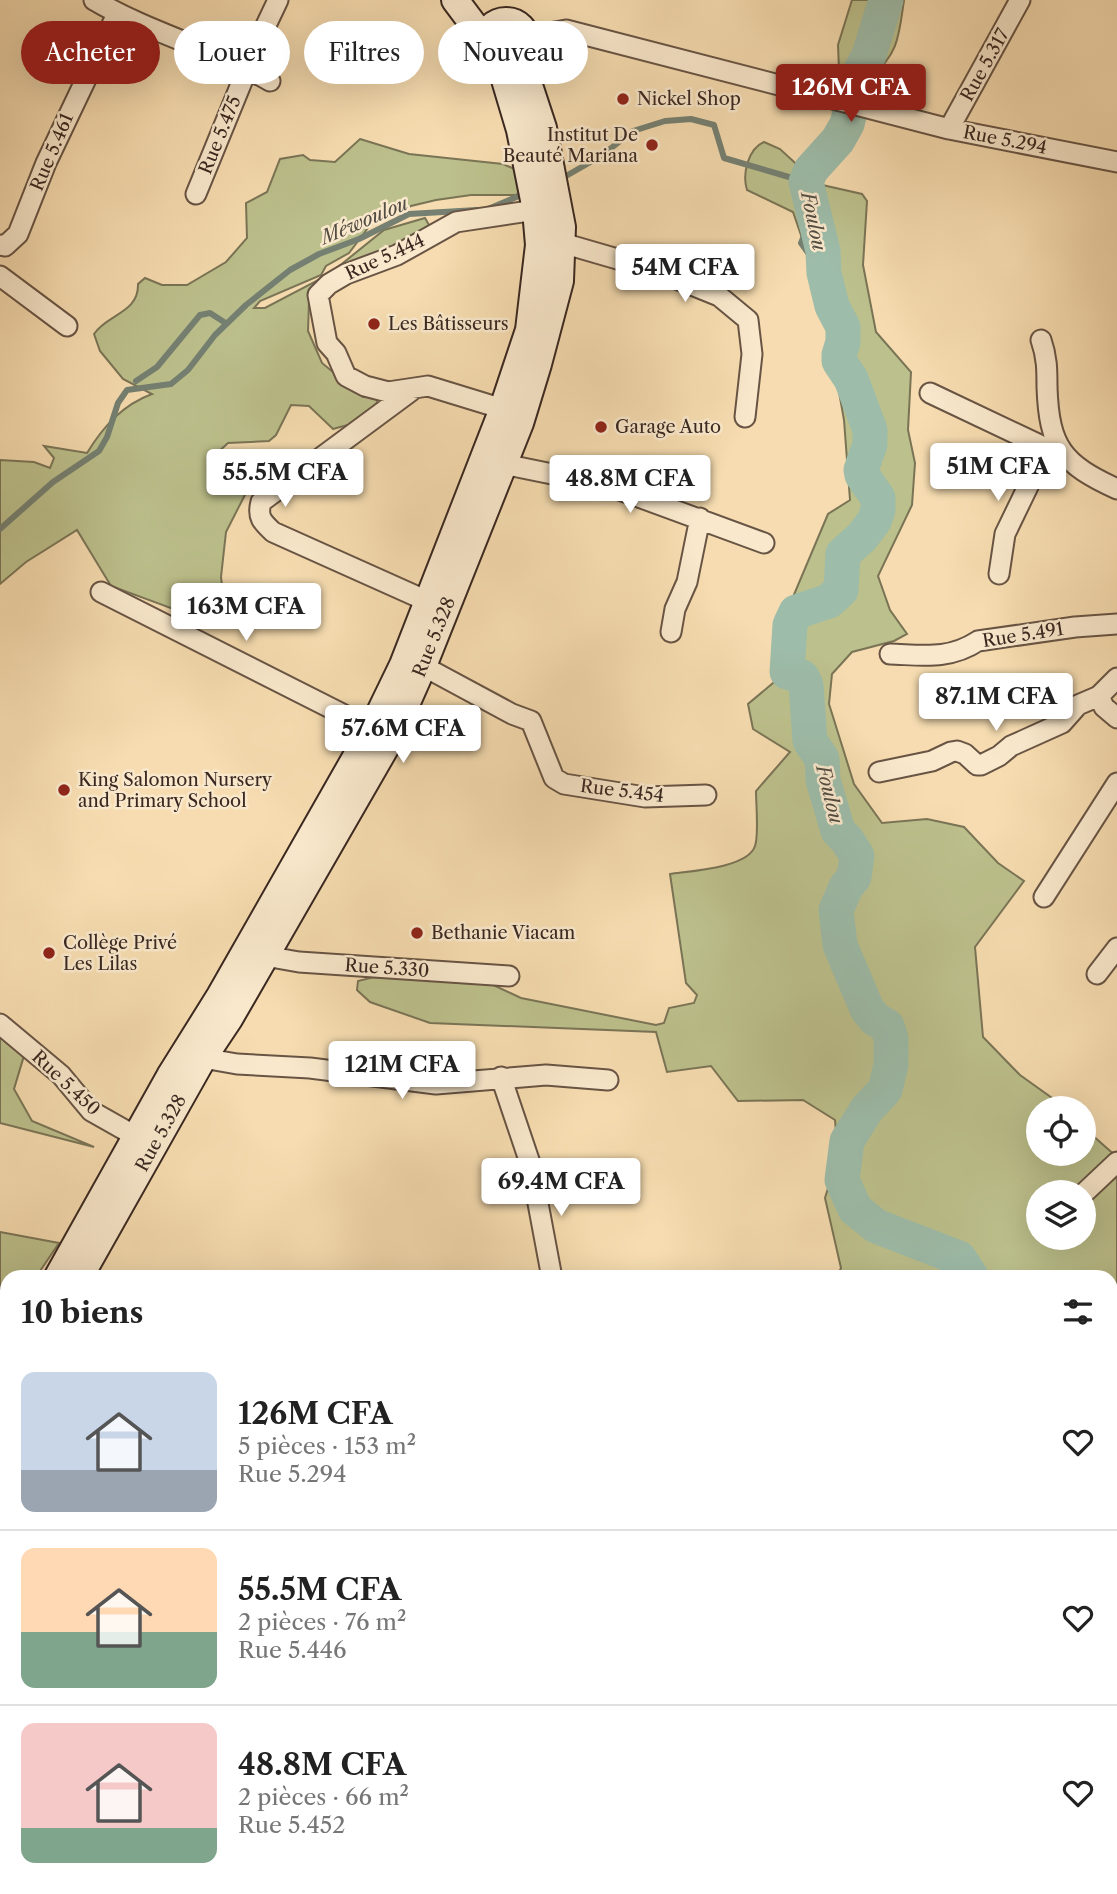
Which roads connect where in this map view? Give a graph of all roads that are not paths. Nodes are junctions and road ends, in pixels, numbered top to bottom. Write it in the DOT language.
graph roads {
  1 [pos="94,0"];
  2 [pos="278,0"];
  3 [pos="455,0"];
  4 [pos="478,0"];
  5 [pos="1020,0"];
  6 [pos="117,13"];
  7 [pos="269,21"];
  8 [pos="479,21"];
  9 [pos="487,21"];
  10 [pos="588,36"];
  11 [pos="174,37"];
  12 [pos="241,84"];
  13 [pos="518,84"];
  14 [pos="949,129"];
  15 [pos="1117,162"];
  16 [pos="541,191"];
  17 [pos="196,194"];
  18 [pos="562,243"];
  19 [pos="0,245"];
  20 [pos="0,276"];
  21 [pos="67,326"];
  22 [pos="1041,340"];
  23 [pos="414,389"];
  24 [pos="930,393"];
  25 [pos="503,409"];
  26 [pos="745,417"];
  27 [pos="1055,451"];
  28 [pos="503,464"];
  29 [pos="1117,489"];
  30 [pos="700,518"];
  31 [pos="764,543"];
  32 [pos="999,574"];
  33 [pos="102,592"];
  34 [pos="426,601"];
  35 [pos="1117,624"];
  36 [pos="671,632"];
  37 [pos="890,653"];
  38 [pos="423,666"];
  39 [pos="1117,678"];
  40 [pos="1099,695"];
  41 [pos="1117,718"];
  42 [pos="372,729"];
  43 [pos="879,772"];
  44 [pos="1117,783"];
  45 [pos="706,795"];
  46 [pos="1044,897"];
  47 [pos="1117,948"];
  48 [pos="265,957"];
  49 [pos="1097,974"];
  50 [pos="509,976"];
  51 [pos="0,1024"];
  52 [pos="203,1058"];
  53 [pos="501,1077"];
  54 [pos="608,1080"];
  55 [pos="137,1137"];
  56 [pos="1117,1162"];
  57 [pos="1096,1182"];
  58 [pos="62,1270"];
  59 [pos="84,1270"];
  60 [pos="550,1270"];
  1 -- 6 [label="street"];
  2 -- 7 [label="street, Rue 5.475"];
  3 -- 8 [label="main road"];
  4 -- 9 [label="main road"];
  5 -- 14 [label="street, Rue 5.317"];
  6 -- 11 [label="street"];
  6 -- 19 [label="street, Rue 5.461"];
  10 -- 14 [label="street, Rue 5.294"];
  12 -- 17 [label="street, Rue 5.475"];
  13 -- 16 [label="main road, Rue 5.328"];
  14 -- 15 [label="street, Rue 5.294"];
  16 -- 18 [label="main road, Rue 5.328"];
  16 -- 23 [label="street, Rue 5.444"];
  16 -- 25 [label="main road, Rue 5.328"];
  18 -- 26 [label="street"];
  18 -- 28 [label="main road, Rue 5.328"];
  20 -- 21 [label="street"];
  22 -- 27 [label="street"];
  23 -- 25 [label="street, Rue 5.444"];
  23 -- 34 [label="street"];
  24 -- 27 [label="street"];
  25 -- 34 [label="main road, Rue 5.328"];
  27 -- 29 [label="street"];
  27 -- 32 [label="street"];
  28 -- 30 [label="street"];
  28 -- 38 [label="main road, Rue 5.328"];
  30 -- 31 [label="street"];
  30 -- 36 [label="street"];
  33 -- 42 [label="street"];
  34 -- 42 [label="main road, Rue 5.328"];
  35 -- 37 [label="street, Rue 5.491"];
  38 -- 45 [label="street, Rue 5.454"];
  38 -- 48 [label="main road, Rue 5.328"];
  39 -- 40 [label="street"];
  40 -- 41 [label="street"];
  40 -- 43 [label="street"];
  42 -- 55 [label="main road, Rue 5.328"];
  44 -- 46 [label="street"];
  47 -- 49 [label="street"];
  48 -- 50 [label="street, Rue 5.330"];
  48 -- 52 [label="main road, Rue 5.328"];
  51 -- 55 [label="street, Rue 5.450"];
  52 -- 53 [label="street"];
  52 -- 59 [label="main road, Rue 5.328"];
  53 -- 54 [label="street"];
  53 -- 60 [label="street"];
  55 -- 58 [label="main road, Rue 5.328"];
  56 -- 57 [label="street"];
}
